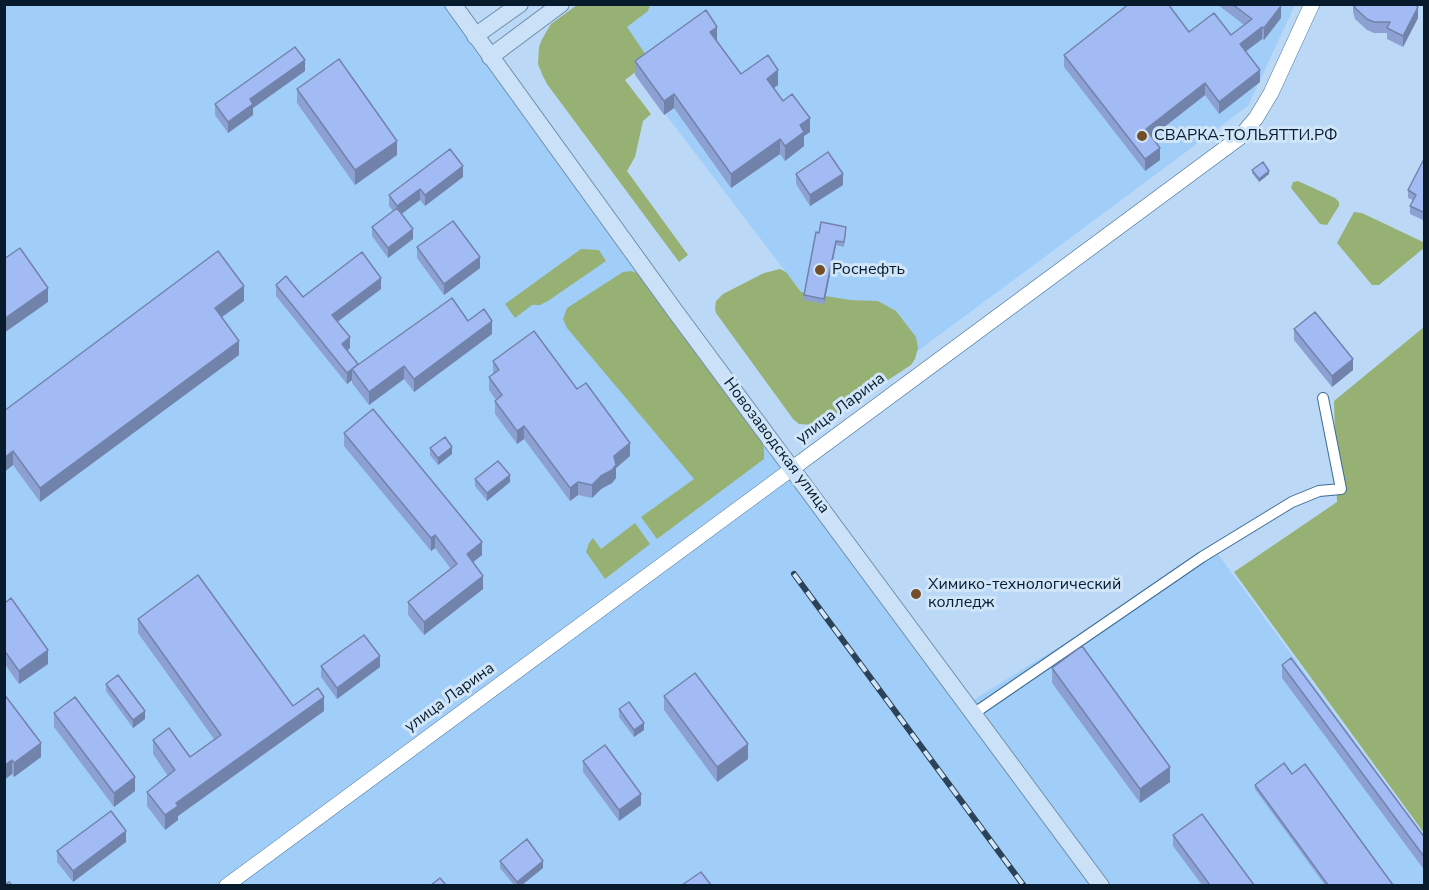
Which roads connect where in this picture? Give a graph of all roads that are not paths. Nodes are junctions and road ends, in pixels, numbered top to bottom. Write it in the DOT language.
graph roads {
  1 [pos="453,4"];
  2 [pos="520,4"];
  3 [pos="531,4"];
  4 [pos="1312,4"];
  5 [pos="555,9"];
  6 [pos="475,36"];
  7 [pos="490,57"];
  8 [pos="1323,398"];
  9 [pos="793,468"];
  10 [pos="973,714"];
  11 [pos="226,885"];
  12 [pos="1101,885"];
  1 -- 6 [label="main road, Новозаводская улица"];
  2 -- 6 [label="main road"];
  3 -- 5 [label="main road"];
  4 -- 9 [label="main road, улица Ларина"];
  5 -- 7 [label="main road"];
  6 -- 7 [label="main road, Новозаводская улица"];
  7 -- 9 [label="main road, Новозаводская улица"];
  8 -- 10 [label="street"];
  9 -- 10 [label="main road, Новозаводская улица"];
  9 -- 11 [label="street, улица Ларина"];
  10 -- 12 [label="main road, Новозаводская улица"];
}
